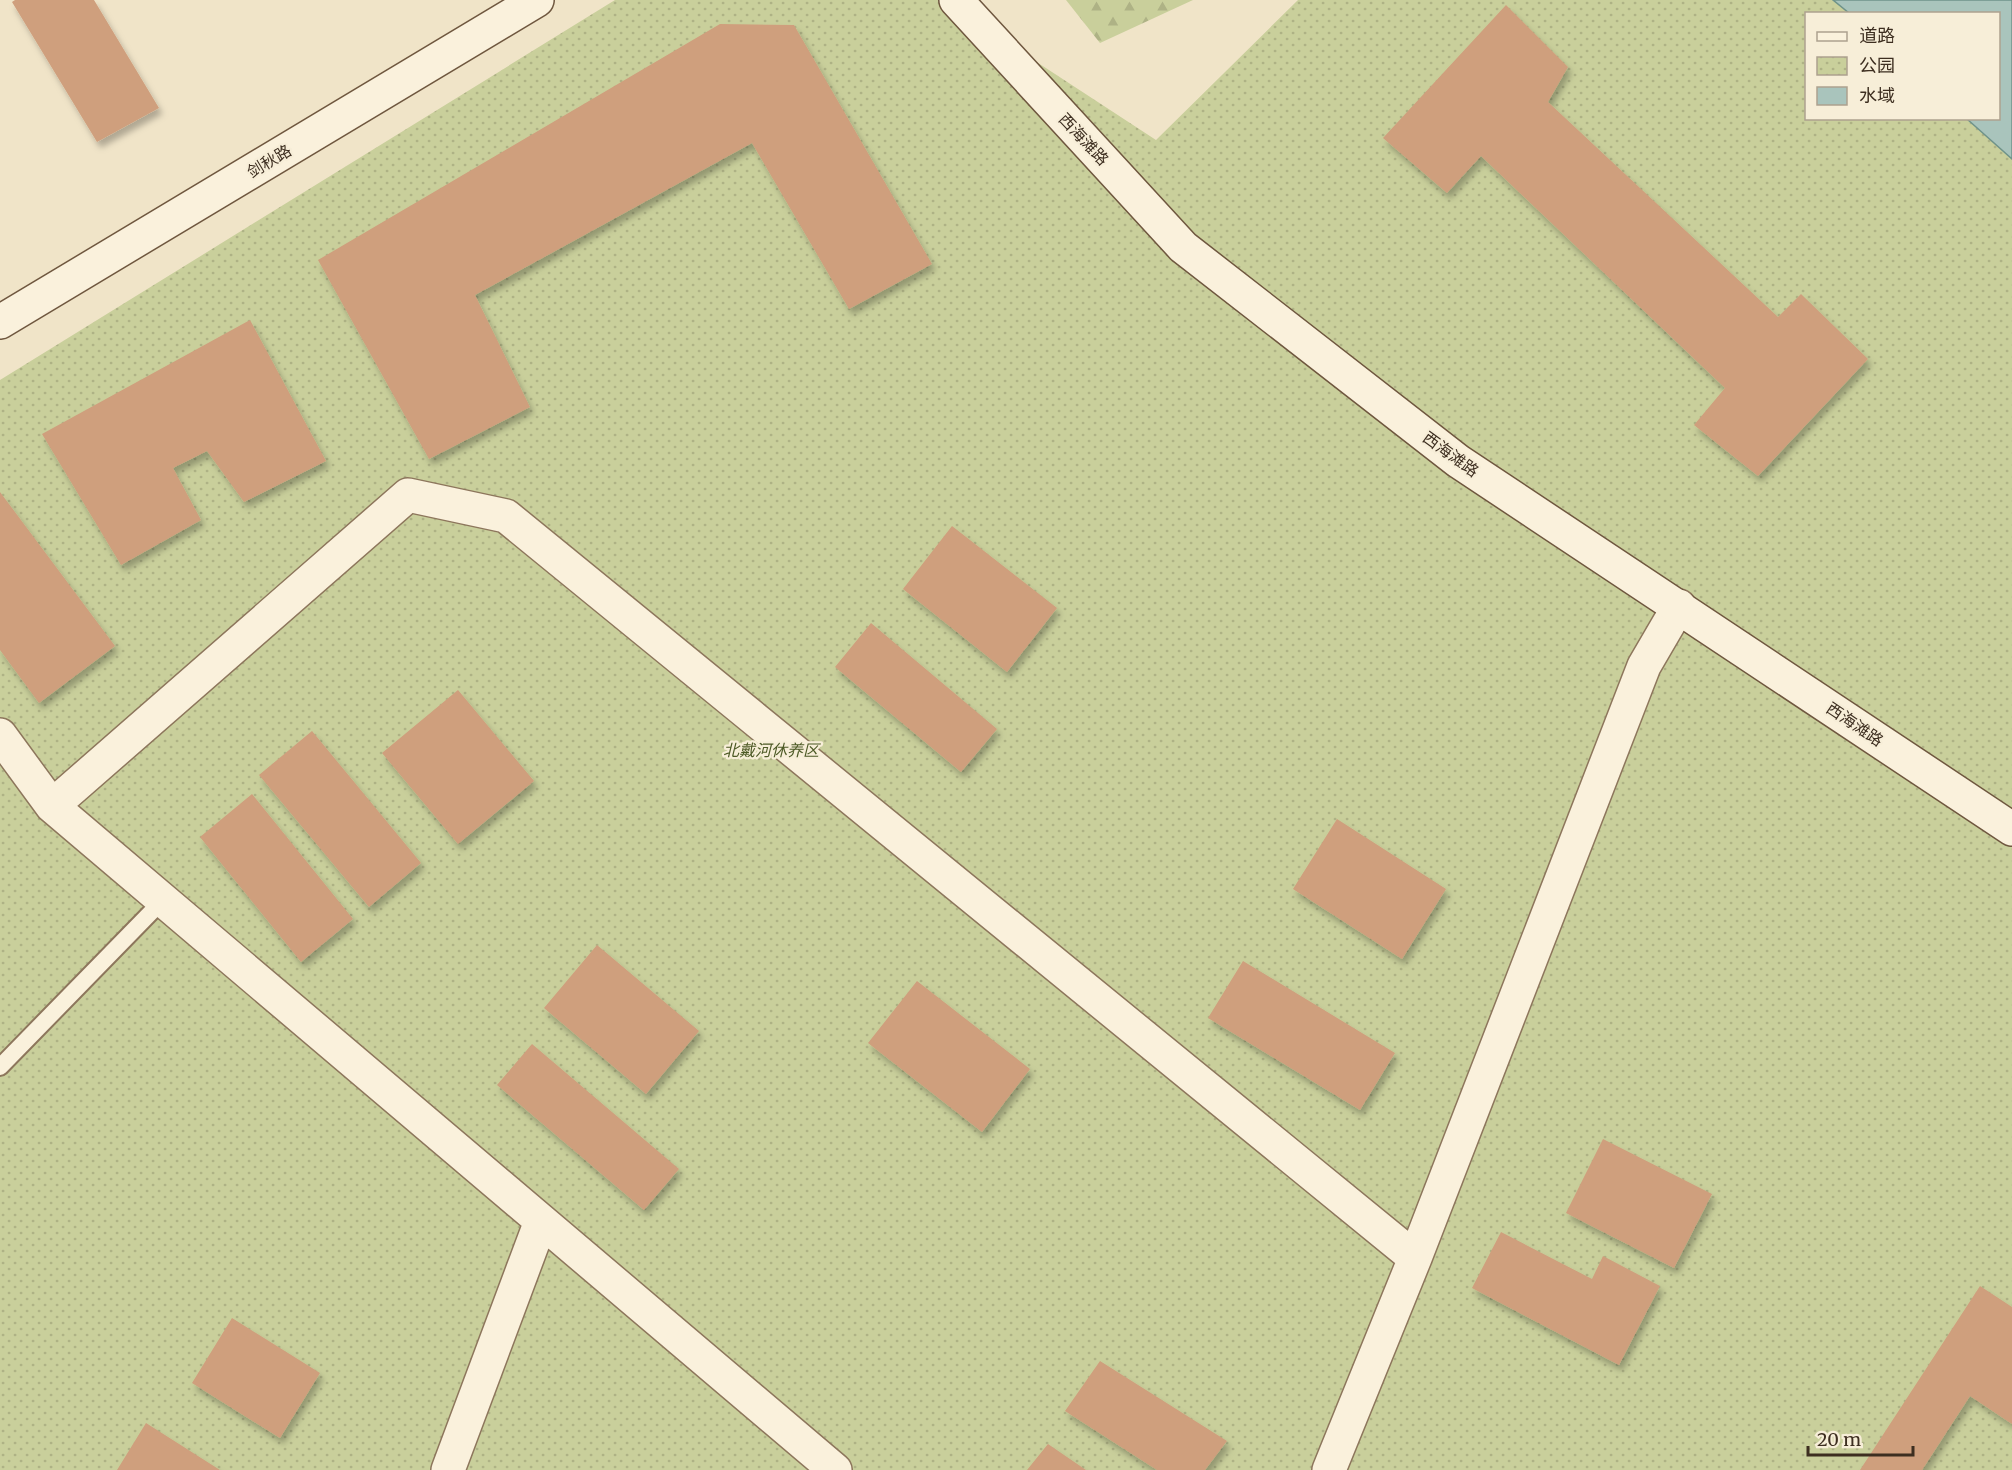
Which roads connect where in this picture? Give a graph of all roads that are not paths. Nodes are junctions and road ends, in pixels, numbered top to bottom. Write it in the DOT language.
graph roads {
  1 [pos="537,0"];
  2 [pos="956,0"];
  3 [pos="0,322"];
  4 [pos="1679,606"];
  5 [pos="0,735"];
  6 [pos="52,806"];
  7 [pos="2012,829"];
  8 [pos="164,900"];
  9 [pos="0,1067"];
  10 [pos="542,1221"];
  11 [pos="1415,1258"];
  12 [pos="448,1470"];
  13 [pos="836,1470"];
  14 [pos="1329,1470"];
  1 -- 3 [label="street, 剑秋路"];
  2 -- 4 [label="street, 西海滩路"];
  4 -- 7 [label="street, 西海滩路"];
  4 -- 11 [label="street"];
  5 -- 6 [label="street"];
  6 -- 8 [label="street"];
  6 -- 11 [label="street"];
  8 -- 9 [label="lane"];
  8 -- 10 [label="street"];
  10 -- 12 [label="street"];
  10 -- 13 [label="street"];
  11 -- 14 [label="street"];
}
